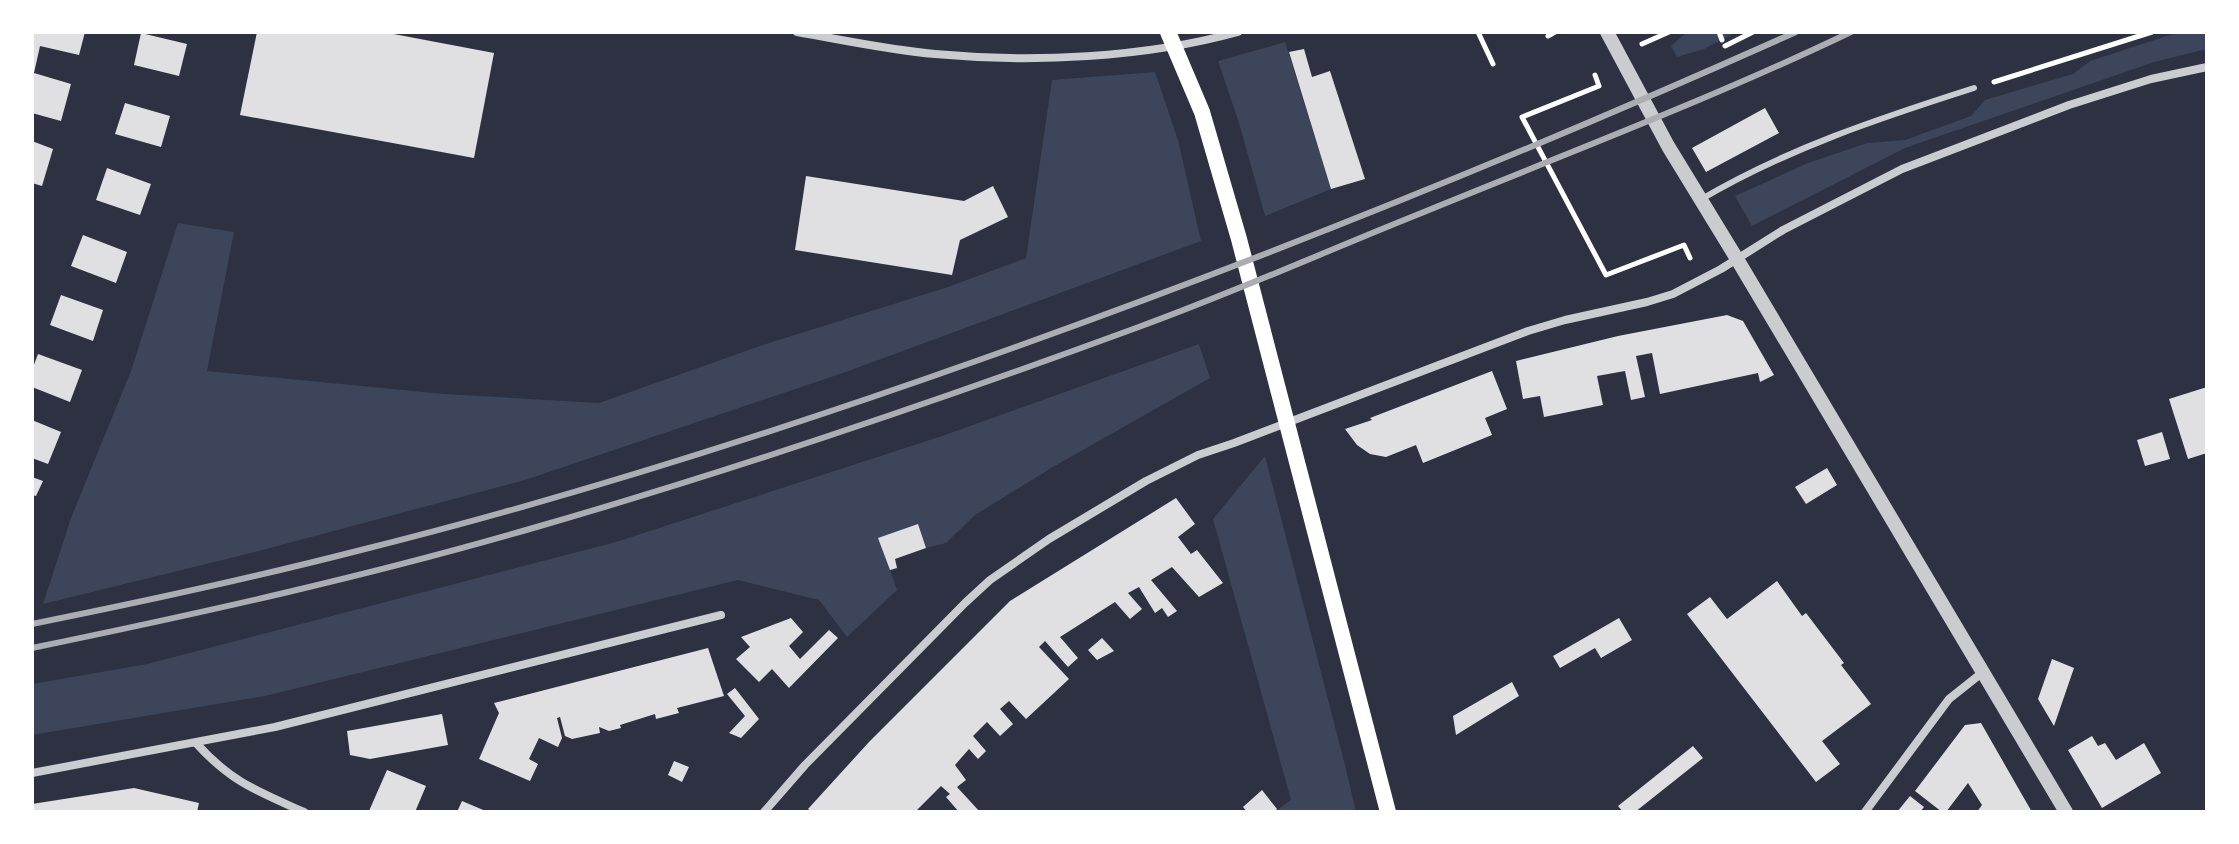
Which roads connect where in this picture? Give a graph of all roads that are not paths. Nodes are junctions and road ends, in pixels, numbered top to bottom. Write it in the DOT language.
graph roads {
  1 [pos="797,32"];
  2 [pos="1168,32"];
  3 [pos="1238,32"];
  4 [pos="1607,32"];
  5 [pos="2207,67"];
  6 [pos="1974,88"];
  7 [pos="1700,200"];
  8 [pos="1737,259"];
  9 [pos="721,615"];
  10 [pos="1983,672"];
  11 [pos="196,743"];
  12 [pos="32,773"];
  13 [pos="304,812"];
  14 [pos="764,812"];
  15 [pos="1388,812"];
  16 [pos="1865,812"];
  17 [pos="2066,812"];
  1 -- 3 [label="street"];
  2 -- 15 [label="main road"];
  4 -- 7 [label="street"];
  5 -- 8 [label="street"];
  6 -- 7 [label="lane"];
  7 -- 8 [label="street"];
  8 -- 10 [label="street"];
  8 -- 14 [label="street"];
  9 -- 11 [label="street"];
  10 -- 16 [label="street"];
  10 -- 17 [label="street"];
  11 -- 12 [label="street"];
  11 -- 13 [label="street"];
}
